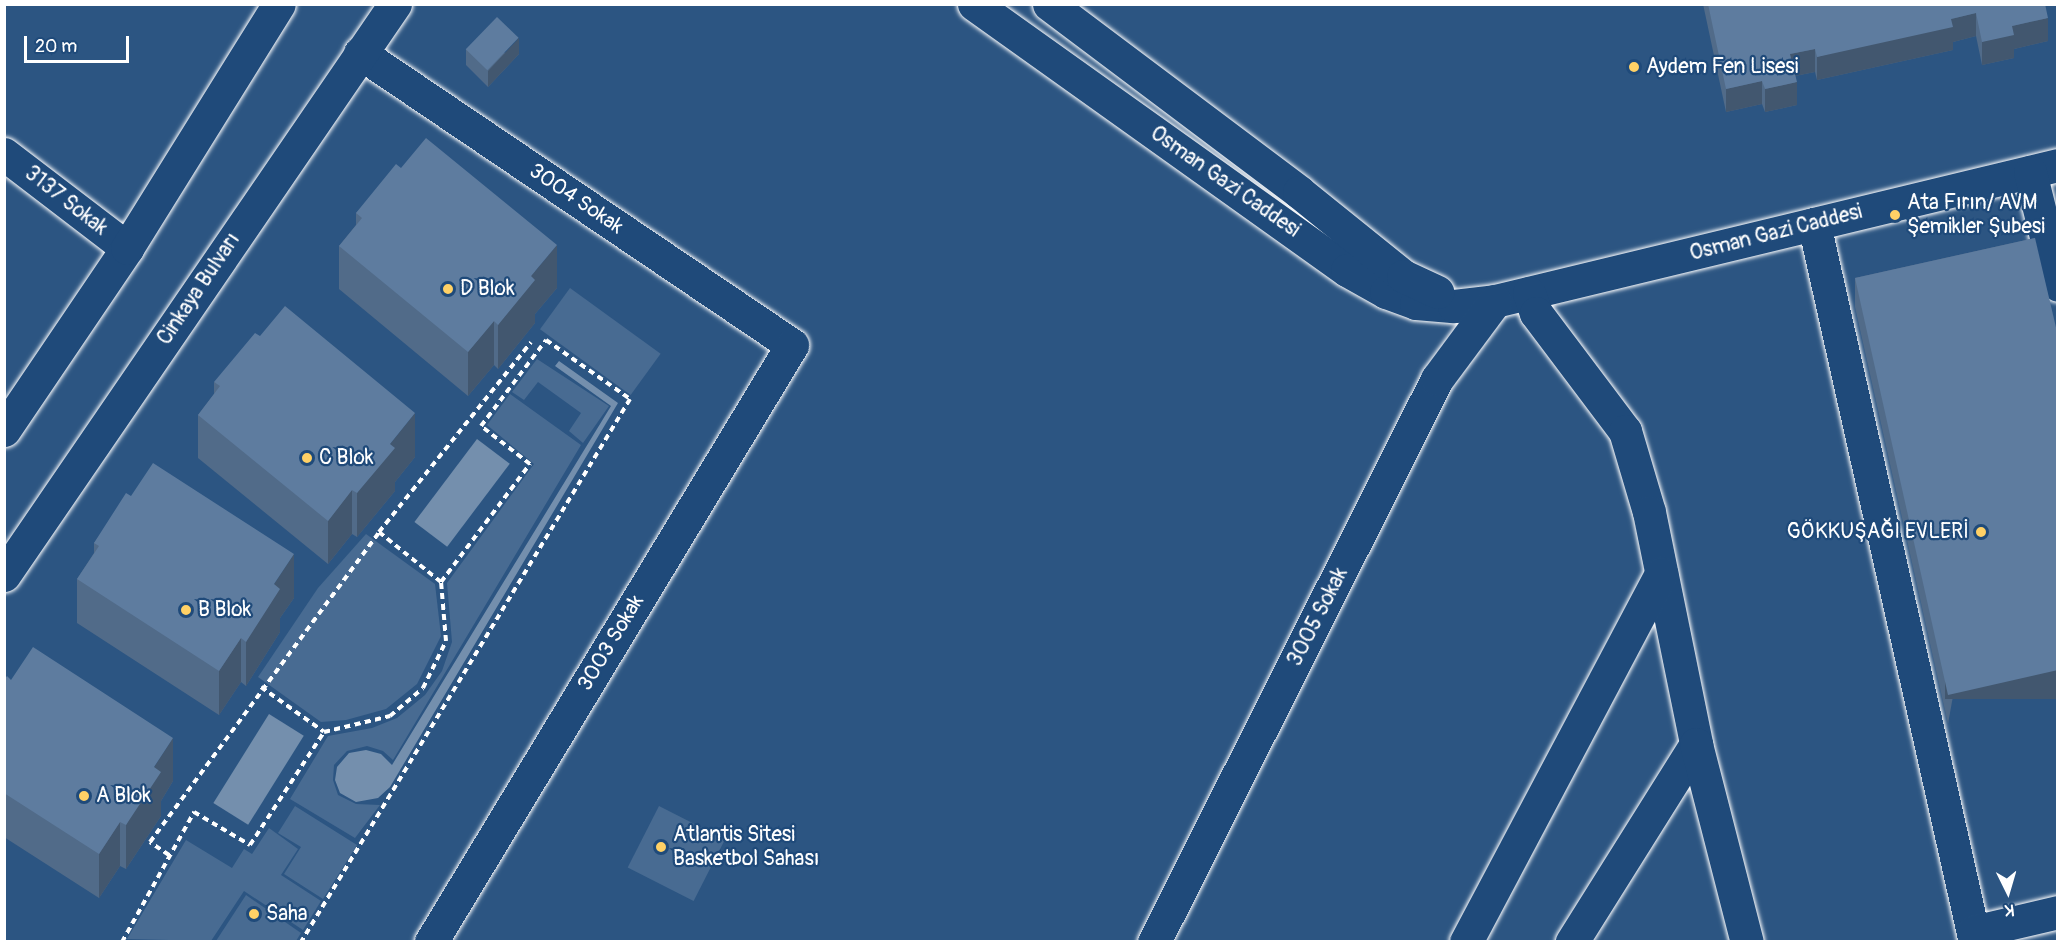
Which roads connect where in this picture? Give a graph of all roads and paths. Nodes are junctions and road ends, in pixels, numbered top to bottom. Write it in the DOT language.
graph roads {
  1 [pos="279,4"];
  2 [pos="395,4"];
  3 [pos="974,4"];
  4 [pos="1049,4"];
  5 [pos="360,54"];
  6 [pos="4,154"];
  7 [pos="2044,169"];
  8 [pos="1814,224"];
  9 [pos="127,248"];
  10 [pos="2058,285"];
  11 [pos="1529,293"];
  12 [pos="1495,301"];
  13 [pos="531,342"];
  14 [pos="792,345"];
  15 [pos="522,354"];
  16 [pos="530,361"];
  17 [pos="4,430"];
  18 [pos="379,532"];
  19 [pos="1661,573"];
  20 [pos="4,575"];
  21 [pos="441,582"];
  22 [pos="261,687"];
  23 [pos="324,732"];
  24 [pos="1696,744"];
  25 [pos="169,855"];
  26 [pos="2058,912"];
  27 [pos="1974,937"];
  28 [pos="122,942"];
  29 [pos="301,942"];
  30 [pos="430,942"];
  31 [pos="1154,942"];
  32 [pos="1466,942"];
  33 [pos="1572,942"];
  34 [pos="1747,942"];
  1 -- 9 [label="street"];
  2 -- 5 [label="street, Cinkaya Bulvarı"];
  3 -- 12 [label="street, Osman Gazi Caddesi"];
  4 -- 12 [label="street, Osman Gazi Caddesi"];
  5 -- 14 [label="street, 3004 Sokak"];
  5 -- 20 [label="street, Cinkaya Bulvarı"];
  6 -- 9 [label="street, 3137 Sokak"];
  7 -- 8 [label="street, Osman Gazi Caddesi"];
  7 -- 10 [label="street"];
  8 -- 11 [label="street, Osman Gazi Caddesi"];
  8 -- 27 [label="street"];
  9 -- 17 [label="street"];
  11 -- 12 [label="street, Osman Gazi Caddesi"];
  11 -- 19 [label="street"];
  12 -- 31 [label="street, 3005 Sokak"];
  13 -- 15 [label="path"];
  14 -- 30 [label="street, 3003 Sokak"];
  15 -- 16 [label="path"];
  15 -- 18 [label="path"];
  16 -- 21 [label="path"];
  16 -- 29 [label="path"];
  18 -- 21 [label="path"];
  18 -- 22 [label="path"];
  19 -- 24 [label="street"];
  19 -- 32 [label="street"];
  21 -- 23 [label="path"];
  22 -- 23 [label="path"];
  22 -- 25 [label="path"];
  23 -- 25 [label="path"];
  24 -- 33 [label="street"];
  24 -- 34 [label="street"];
  25 -- 28 [label="path"];
  26 -- 27 [label="street"];
}
